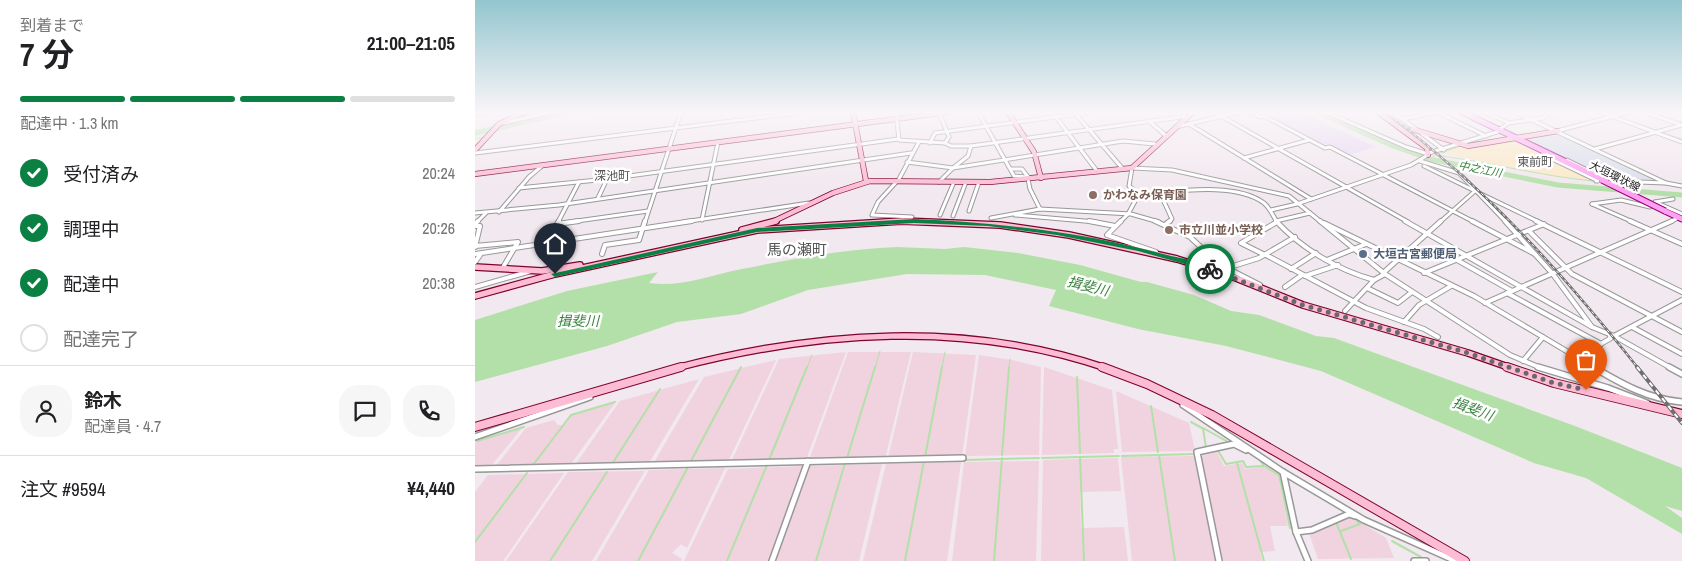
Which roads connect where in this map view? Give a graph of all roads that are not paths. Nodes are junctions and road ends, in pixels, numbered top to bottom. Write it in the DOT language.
graph roads {
  1 [pos="485,138"];
  2 [pos="586,138"];
  3 [pos="672,138"];
  4 [pos="747,138"];
  5 [pos="858,138"];
  6 [pos="932,138"];
  7 [pos="949,138"];
  8 [pos="993,138"];
  9 [pos="1030,138"];
  10 [pos="1073,138"];
  11 [pos="1096,138"];
  12 [pos="1161,138"];
  13 [pos="1212,138"];
  14 [pos="1262,138"];
  15 [pos="1306,138"];
  16 [pos="1386,138"];
  17 [pos="1411,138"];
  18 [pos="1429,138"];
  19 [pos="1443,138"];
  20 [pos="1480,138"];
  21 [pos="1516,138"];
  22 [pos="1517,138"];
  23 [pos="1572,138"];
  24 [pos="1633,138"];
  25 [pos="898,139"];
  26 [pos="1025,139"];
  27 [pos="1309,140"];
  28 [pos="718,142"];
  29 [pos="919,142"];
  30 [pos="930,143"];
  31 [pos="945,143"];
  32 [pos="996,143"];
  33 [pos="859,144"];
  34 [pos="1101,144"];
  35 [pos="1155,144"];
  36 [pos="1463,145"];
  37 [pos="971,146"];
  38 [pos="669,148"];
  39 [pos="1080,148"];
  40 [pos="1279,148"];
  41 [pos="1595,149"];
  42 [pos="1444,150"];
  43 [pos="475,151"];
  44 [pos="911,153"];
  45 [pos="1429,154"];
  46 [pos="1036,155"];
  47 [pos="1555,157"];
  48 [pos="1244,158"];
  49 [pos="862,160"];
  50 [pos="1005,160"];
  51 [pos="1419,161"];
  52 [pos="907,162"];
  53 [pos="713,164"];
  54 [pos="543,165"];
  55 [pos="1424,166"];
  56 [pos="953,168"];
  57 [pos="1122,168"];
  58 [pos="1132,168"];
  59 [pos="1011,169"];
  60 [pos="1097,171"];
  61 [pos="661,172"];
  62 [pos="475,174"];
  63 [pos="1382,174"];
  64 [pos="1028,178"];
  65 [pos="1039,178"];
  66 [pos="607,179"];
  67 [pos="897,180"];
  68 [pos="1605,181"];
  69 [pos="579,182"];
  70 [pos="710,182"];
  71 [pos="867,182"];
  72 [pos="939,182"];
  73 [pos="954,182"];
  74 [pos="966,182"];
  75 [pos="979,182"];
  76 [pos="1666,183"];
  77 [pos="1682,186"];
  78 [pos="1346,187"];
  79 [pos="519,188"];
  80 [pos="655,190"];
  81 [pos="1475,191"];
  82 [pos="1160,193"];
  83 [pos="1139,194"];
  84 [pos="598,198"];
  85 [pos="1311,199"];
  86 [pos="1673,199"];
  87 [pos="568,203"];
  88 [pos="811,203"];
  89 [pos="1299,203"];
  90 [pos="1040,209"];
  91 [pos="648,210"];
  92 [pos="1271,210"];
  93 [pos="969,211"];
  94 [pos="1453,211"];
  95 [pos="499,212"];
  96 [pos="475,213"];
  97 [pos="486,213"];
  98 [pos="1310,213"];
  99 [pos="1013,214"];
  100 [pos="1128,214"];
  101 [pos="940,215"];
  102 [pos="912,216"];
  103 [pos="953,216"];
  104 [pos="991,218"];
  105 [pos="1681,218"];
  106 [pos="702,220"];
  107 [pos="1277,222"];
  108 [pos="1322,222"];
  109 [pos="1166,224"];
  110 [pos="1543,224"];
  111 [pos="475,225"];
  112 [pos="1115,226"];
  113 [pos="643,229"];
  114 [pos="1651,230"];
  115 [pos="477,231"];
  116 [pos="1529,231"];
  117 [pos="1428,233"];
  118 [pos="1518,234"];
  119 [pos="1295,237"];
  120 [pos="714,239"];
  121 [pos="1507,240"];
  122 [pos="1366,244"];
  123 [pos="1682,244"];
  124 [pos="475,246"];
  125 [pos="514,249"];
  126 [pos="1352,249"];
  127 [pos="1316,253"];
  128 [pos="1602,253"];
  129 [pos="475,254"];
  130 [pos="602,254"];
  131 [pos="1158,254"];
  132 [pos="1535,254"];
  133 [pos="480,255"];
  134 [pos="1265,255"];
  135 [pos="1468,256"];
  136 [pos="1327,260"];
  137 [pos="1397,260"];
  138 [pos="1457,260"];
  139 [pos="615,261"];
  140 [pos="475,262"];
  141 [pos="1219,264"];
  142 [pos="1338,265"];
  143 [pos="475,266"];
  144 [pos="502,269"];
  145 [pos="1291,269"];
  146 [pos="1567,269"];
  147 [pos="531,271"];
  148 [pos="1384,273"];
  149 [pos="1424,273"];
  150 [pos="1552,273"];
  151 [pos="1304,275"];
  152 [pos="1374,280"];
  153 [pos="1451,286"];
  154 [pos="1285,287"];
  155 [pos="1522,287"];
  156 [pos="475,288"];
  157 [pos="1367,288"];
  158 [pos="1265,290"];
  159 [pos="1412,292"];
  160 [pos="1509,292"];
  161 [pos="1682,292"];
  162 [pos="475,296"];
  163 [pos="1682,300"];
  164 [pos="1425,301"];
  165 [pos="1355,303"];
  166 [pos="1485,303"];
  167 [pos="1345,311"];
  168 [pos="1652,316"];
  169 [pos="1404,322"];
  170 [pos="1592,327"];
  171 [pos="1632,327"];
  172 [pos="1682,332"];
  173 [pos="1612,336"];
  174 [pos="1438,337"];
  175 [pos="1543,337"];
  176 [pos="1601,344"];
  177 [pos="1682,354"];
  178 [pos="1577,358"];
  179 [pos="1523,361"];
  180 [pos="1682,374"];
  181 [pos="632,382"];
  182 [pos="1154,386"];
  183 [pos="1682,402"];
  184 [pos="1674,403"];
  185 [pos="1651,405"];
  186 [pos="1682,414"];
  187 [pos="475,427"];
  188 [pos="475,437"];
  189 [pos="1259,456"];
  190 [pos="963,458"];
  191 [pos="808,461"];
  192 [pos="475,469"];
  193 [pos="1283,472"];
  194 [pos="1364,520"];
  195 [pos="1296,532"];
  196 [pos="772,561"];
  197 [pos="1219,561"];
  198 [pos="1308,561"];
  199 [pos="1414,561"];
  200 [pos="1426,561"];
  201 [pos="1456,561"];
  202 [pos="1465,561"];
  1 -- 43 [label="street"];
  2 -- 43 [label="street"];
  3 -- 38 [label="street"];
  4 -- 28 [label="street"];
  5 -- 33 [label="street"];
  6 -- 30 [label="street"];
  7 -- 31 [label="street"];
  8 -- 32 [label="street"];
  9 -- 26 [label="street"];
  10 -- 39 [label="street"];
  11 -- 34 [label="street"];
  12 -- 35 [label="street"];
  13 -- 48 [label="street"];
  14 -- 40 [label="street"];
  15 -- 27 [label="street"];
  16 -- 45 [label="street"];
  17 -- 45 [label="street"];
  18 -- 42 [label="street"];
  19 -- 36 [label="street"];
  20 -- 36 [label="street"];
  21 -- 36 [label="street"];
  22 -- 47 [label="main road, 大垣環状線"];
  23 -- 41 [label="street"];
  24 -- 41 [label="street"];
  25 -- 29 [label="street"];
  25 -- 33 [label="street"];
  26 -- 32 [label="street"];
  26 -- 46 [label="street"];
  27 -- 40 [label="street"];
  27 -- 63 [label="street"];
  28 -- 38 [label="street"];
  28 -- 53 [label="street"];
  29 -- 30 [label="street"];
  29 -- 44 [label="street"];
  30 -- 31 [label="street"];
  31 -- 37 [label="street"];
  32 -- 37 [label="street"];
  32 -- 50 [label="street"];
  33 -- 49 [label="street"];
  33 -- 53 [label="street"];
  34 -- 35 [label="street"];
  34 -- 39 [label="street"];
  34 -- 57 [label="street"];
  35 -- 58 [label="street"];
  36 -- 42 [label="street"];
  37 -- 56 [label="street"];
  38 -- 54 [label="street"];
  38 -- 61 [label="street"];
  39 -- 46 [label="street"];
  39 -- 60 [label="street"];
  40 -- 48 [label="street"];
  40 -- 78 [label="street"];
  41 -- 76 [label="street"];
  42 -- 45 [label="street"];
  44 -- 49 [label="street"];
  44 -- 52 [label="street"];
  45 -- 51 [label="street"];
  46 -- 50 [label="street"];
  46 -- 65 [label="street"];
  47 -- 68 [label="main road, 大垣環状線"];
  47 -- 68 [label="street"];
  48 -- 85 [label="street"];
  49 -- 70 [label="street"];
  49 -- 71 [label="street"];
  50 -- 56 [label="street"];
  50 -- 59 [label="street"];
  51 -- 63 [label="street"];
  51 -- 81 [label="street"];
  52 -- 56 [label="street"];
  52 -- 67 [label="street"];
  53 -- 61 [label="street"];
  53 -- 70 [label="street"];
  54 -- 62 [label="street"];
  54 -- 79 [label="street"];
  55 -- 81 [label="street"];
  56 -- 72 [label="street"];
  57 -- 58 [label="street"];
  57 -- 60 [label="street"];
  58 -- 83 [label="street"];
  58 -- 89 [label="street"];
  59 -- 64 [label="street"];
  59 -- 64 [label="street"];
  60 -- 65 [label="street"];
  61 -- 66 [label="street"];
  61 -- 80 [label="street"];
  63 -- 78 [label="street"];
  63 -- 94 [label="street"];
  64 -- 65 [label="street"];
  64 -- 75 [label="street"];
  64 -- 90 [label="street"];
  66 -- 69 [label="street"];
  66 -- 84 [label="street"];
  67 -- 71 [label="street"];
  67 -- 72 [label="street"];
  67 -- 102 [label="street"];
  68 -- 76 [label="street"];
  68 -- 105 [label="main road, 大垣環状線, bridge"];
  69 -- 79 [label="street"];
  69 -- 87 [label="street"];
  70 -- 80 [label="street"];
  70 -- 106 [label="street"];
  71 -- 88 [label="street"];
  72 -- 73 [label="street"];
  73 -- 74 [label="street"];
  73 -- 101 [label="street"];
  74 -- 75 [label="street"];
  74 -- 103 [label="street"];
  75 -- 93 [label="street"];
  76 -- 77 [label="street"];
  78 -- 85 [label="street"];
  78 -- 117 [label="street"];
  79 -- 95 [label="street"];
  80 -- 84 [label="street"];
  80 -- 91 [label="street"];
  81 -- 94 [label="street"];
  81 -- 110 [label="street"];
  81 -- 118 [label="street"];
  82 -- 83 [label="street"];
  82 -- 92 [label="street"];
  82 -- 109 [label="street"];
  83 -- 100 [label="street"];
  84 -- 87 [label="street"];
  85 -- 89 [label="street"];
  86 -- 105 [label="street"];
  87 -- 91 [label="street"];
  87 -- 95 [label="street"];
  88 -- 106 [label="street"];
  88 -- 120 [label="street"];
  89 -- 92 [label="street"];
  89 -- 98 [label="street"];
  90 -- 99 [label="street"];
  90 -- 100 [label="street"];
  91 -- 113 [label="street"];
  92 -- 107 [label="street"];
  94 -- 117 [label="street"];
  94 -- 121 [label="street"];
  95 -- 97 [label="street"];
  96 -- 97 [label="street"];
  97 -- 111 [label="street"];
  98 -- 107 [label="street"];
  98 -- 108 [label="street"];
  99 -- 104 [label="street"];
  99 -- 112 [label="street"];
  100 -- 109 [label="street"];
  100 -- 112 [label="street"];
  105 -- 114 [label="street"];
  105 -- 114 [label="street"];
  106 -- 113 [label="street"];
  107 -- 119 [label="street"];
  107 -- 134 [label="street"];
  108 -- 122 [label="street"];
  108 -- 126 [label="street"];
  109 -- 141 [label="street"];
  110 -- 116 [label="street"];
  110 -- 128 [label="street"];
  111 -- 115 [label="street"];
  112 -- 131 [label="street"];
  113 -- 125 [label="street"];
  113 -- 130 [label="street"];
  114 -- 123 [label="street"];
  114 -- 128 [label="street"];
  115 -- 124 [label="street"];
  116 -- 118 [label="street"];
  116 -- 146 [label="street"];
  117 -- 135 [label="street"];
  117 -- 137 [label="street"];
  118 -- 121 [label="street"];
  118 -- 132 [label="street"];
  119 -- 127 [label="street"];
  119 -- 134 [label="street"];
  120 -- 131 [label="street"];
  120 -- 139 [label="street"];
  121 -- 132 [label="street"];
  121 -- 135 [label="street"];
  122 -- 126 [label="street"];
  122 -- 137 [label="street"];
  124 -- 125 [label="street"];
  125 -- 133 [label="street"];
  125 -- 144 [label="street"];
  126 -- 136 [label="street"];
  126 -- 148 [label="street"];
  127 -- 136 [label="street"];
  127 -- 145 [label="street"];
  128 -- 146 [label="street"];
  128 -- 161 [label="street"];
  129 -- 133 [label="street"];
  131 -- 158 [label="street"];
  132 -- 150 [label="street"];
  133 -- 140 [label="street"];
  134 -- 141 [label="street"];
  134 -- 145 [label="street"];
  135 -- 138 [label="street"];
  135 -- 155 [label="street"];
  136 -- 142 [label="street"];
  137 -- 148 [label="street"];
  137 -- 149 [label="street"];
  138 -- 149 [label="street"];
  138 -- 160 [label="street"];
  139 -- 147 [label="street"];
  139 -- 162 [label="street"];
  141 -- 158 [label="street"];
  142 -- 151 [label="street"];
  142 -- 152 [label="street"];
  143 -- 144 [label="street"];
  144 -- 147 [label="street"];
  145 -- 151 [label="street"];
  146 -- 150 [label="street"];
  146 -- 168 [label="street"];
  147 -- 156 [label="street"];
  148 -- 152 [label="street"];
  148 -- 159 [label="street"];
  149 -- 153 [label="street"];
  150 -- 155 [label="street"];
  150 -- 170 [label="street"];
  151 -- 154 [label="street"];
  151 -- 165 [label="street"];
  152 -- 157 [label="street"];
  153 -- 164 [label="street"];
  153 -- 166 [label="street"];
  155 -- 160 [label="street"];
  155 -- 170 [label="street"];
  157 -- 159 [label="street"];
  157 -- 165 [label="street"];
  158 -- 185 [label="street"];
  159 -- 164 [label="street"];
  160 -- 166 [label="street"];
  160 -- 176 [label="street"];
  163 -- 168 [label="street"];
  164 -- 169 [label="street"];
  164 -- 179 [label="street"];
  165 -- 167 [label="street"];
  165 -- 169 [label="street"];
  166 -- 175 [label="street"];
  168 -- 171 [label="street"];
  168 -- 172 [label="street"];
  169 -- 174 [label="street"];
  170 -- 173 [label="street"];
  171 -- 173 [label="street"];
  171 -- 177 [label="street"];
  173 -- 176 [label="street"];
  173 -- 180 [label="street"];
  175 -- 178 [label="street"];
  175 -- 179 [label="street"];
  176 -- 178 [label="street"];
  178 -- 184 [label="street"];
  179 -- 185 [label="street"];
  181 -- 182 [label="street"];
  181 -- 187 [label="street"];
  181 -- 188 [label="street"];
  182 -- 189 [label="street"];
  182 -- 202 [label="street"];
  183 -- 184 [label="street"];
  184 -- 186 [label="street"];
  185 -- 186 [label="street"];
  189 -- 193 [label="street"];
  189 -- 197 [label="street"];
  190 -- 191 [label="street"];
  191 -- 192 [label="street"];
  191 -- 196 [label="street"];
  193 -- 194 [label="street"];
  193 -- 195 [label="street"];
  194 -- 195 [label="street"];
  194 -- 201 [label="street"];
  195 -- 198 [label="street"];
  199 -- 200 [label="street"];
}
